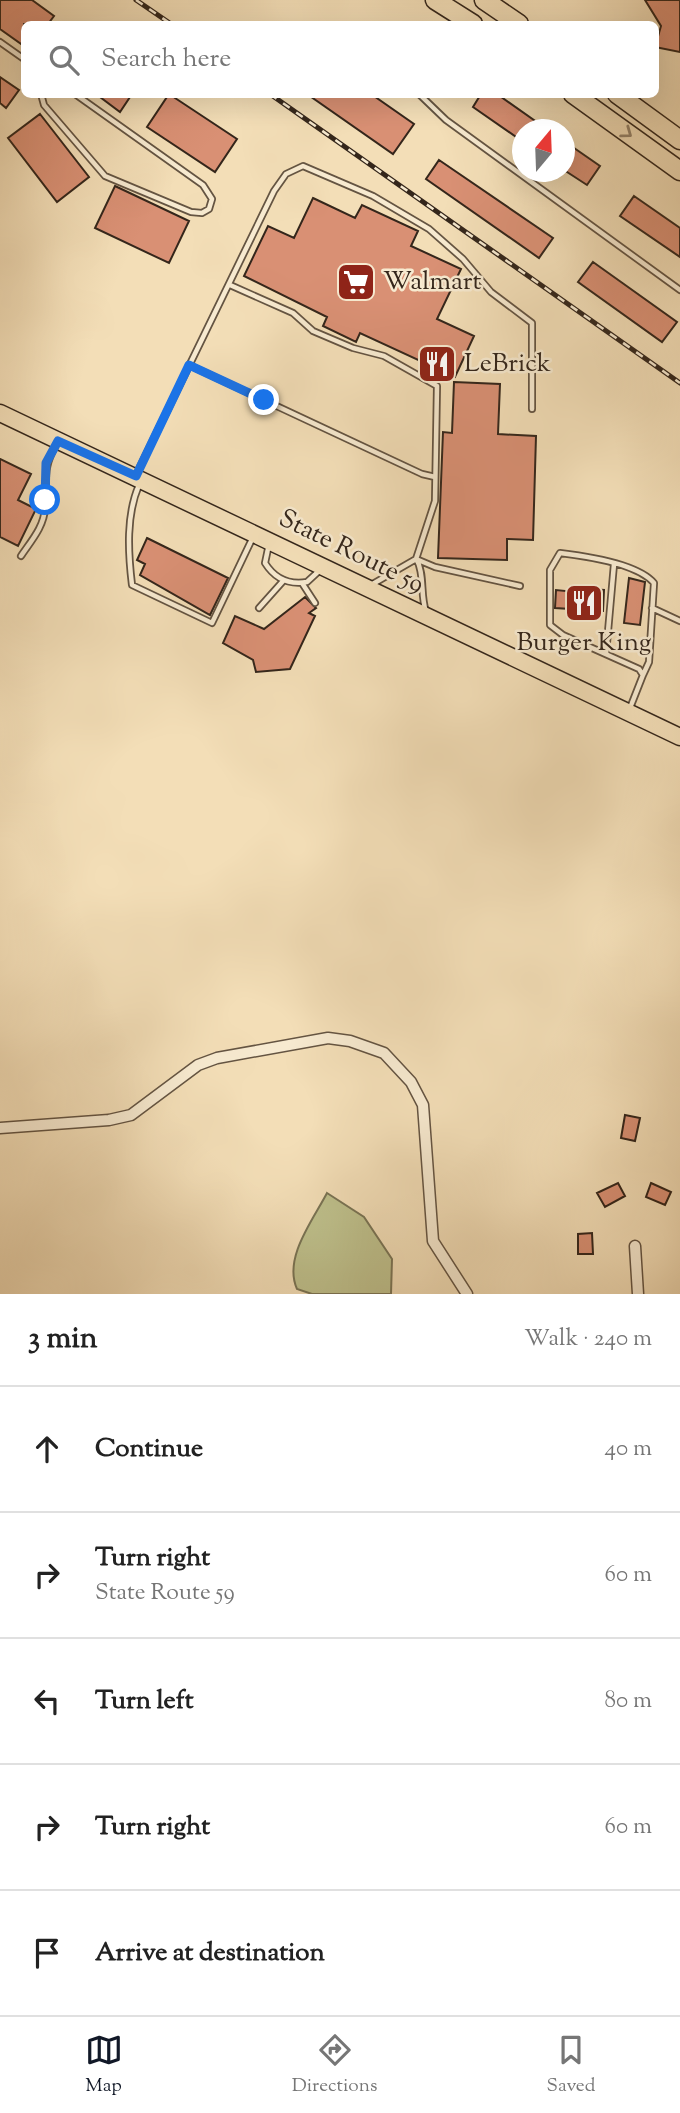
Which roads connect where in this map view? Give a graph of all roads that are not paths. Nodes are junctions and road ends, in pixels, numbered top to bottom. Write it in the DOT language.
graph roads {
  1 [pos="435,0"];
  2 [pos="441,0"];
  3 [pos="487,0"];
  4 [pos="469,21"];
  5 [pos="470,21"];
  6 [pos="515,21"];
  7 [pos="0,43"];
  8 [pos="21,58"];
  9 [pos="42,98"];
  10 [pos="81,98"];
  11 [pos="423,98"];
  12 [pos="579,98"];
  13 [pos="622,98"];
  14 [pos="680,140"];
  15 [pos="680,171"];
  16 [pos="230,285"];
  17 [pos="680,290"];
  18 [pos="189,365"];
  19 [pos="532,409"];
  20 [pos="0,413"];
  21 [pos="58,441"];
  22 [pos="139,477"];
  23 [pos="435,477"];
  24 [pos="255,533"];
  25 [pos="270,540"];
  26 [pos="21,556"];
  27 [pos="416,559"];
  28 [pos="614,564"];
  29 [pos="323,566"];
  30 [pos="284,580"];
  31 [pos="302,583"];
  32 [pos="366,586"];
  33 [pos="520,586"];
  34 [pos="315,603"];
  35 [pos="259,608"];
  36 [pos="652,608"];
  37 [pos="427,616"];
  38 [pos="680,621"];
  39 [pos="606,654"];
  40 [pos="643,674"];
  41 [pos="629,712"];
  42 [pos="680,737"];
  43 [pos="0,1128"];
  44 [pos="635,1246"];
  45 [pos="467,1294"];
  46 [pos="638,1294"];
  1 -- 4 [label="highway"];
  2 -- 5 [label="highway"];
  3 -- 6 [label="highway"];
  7 -- 8 [label="lane"];
  9 -- 10 [label="lane"];
  11 -- 17 [label="lane"];
  12 -- 15 [label="highway, one-way"];
  13 -- 14 [label="highway"];
  16 -- 18 [label="lane"];
  16 -- 19 [label="lane"];
  16 -- 23 [label="lane"];
  18 -- 22 [label="lane"];
  18 -- 23 [label="lane"];
  20 -- 21 [label="main road, State Route 59"];
  21 -- 22 [label="main road, State Route 59"];
  21 -- 26 [label="lane"];
  22 -- 24 [label="main road, State Route 59"];
  22 -- 24 [label="lane"];
  23 -- 27 [label="lane"];
  24 -- 25 [label="main road, State Route 59"];
  25 -- 29 [label="main road, State Route 59"];
  25 -- 30 [label="lane"];
  27 -- 32 [label="lane"];
  27 -- 33 [label="lane"];
  27 -- 37 [label="lane"];
  28 -- 36 [label="lane"];
  28 -- 39 [label="lane"];
  28 -- 39 [label="lane"];
  29 -- 31 [label="lane"];
  29 -- 32 [label="main road, State Route 59"];
  30 -- 31 [label="lane"];
  30 -- 35 [label="lane"];
  31 -- 34 [label="lane"];
  32 -- 37 [label="main road, State Route 59"];
  36 -- 38 [label="lane"];
  36 -- 40 [label="lane"];
  37 -- 41 [label="main road, State Route 59"];
  39 -- 40 [label="lane"];
  40 -- 41 [label="lane"];
  41 -- 42 [label="main road, State Route 59"];
  43 -- 45 [label="street"];
  44 -- 46 [label="street"];
}
